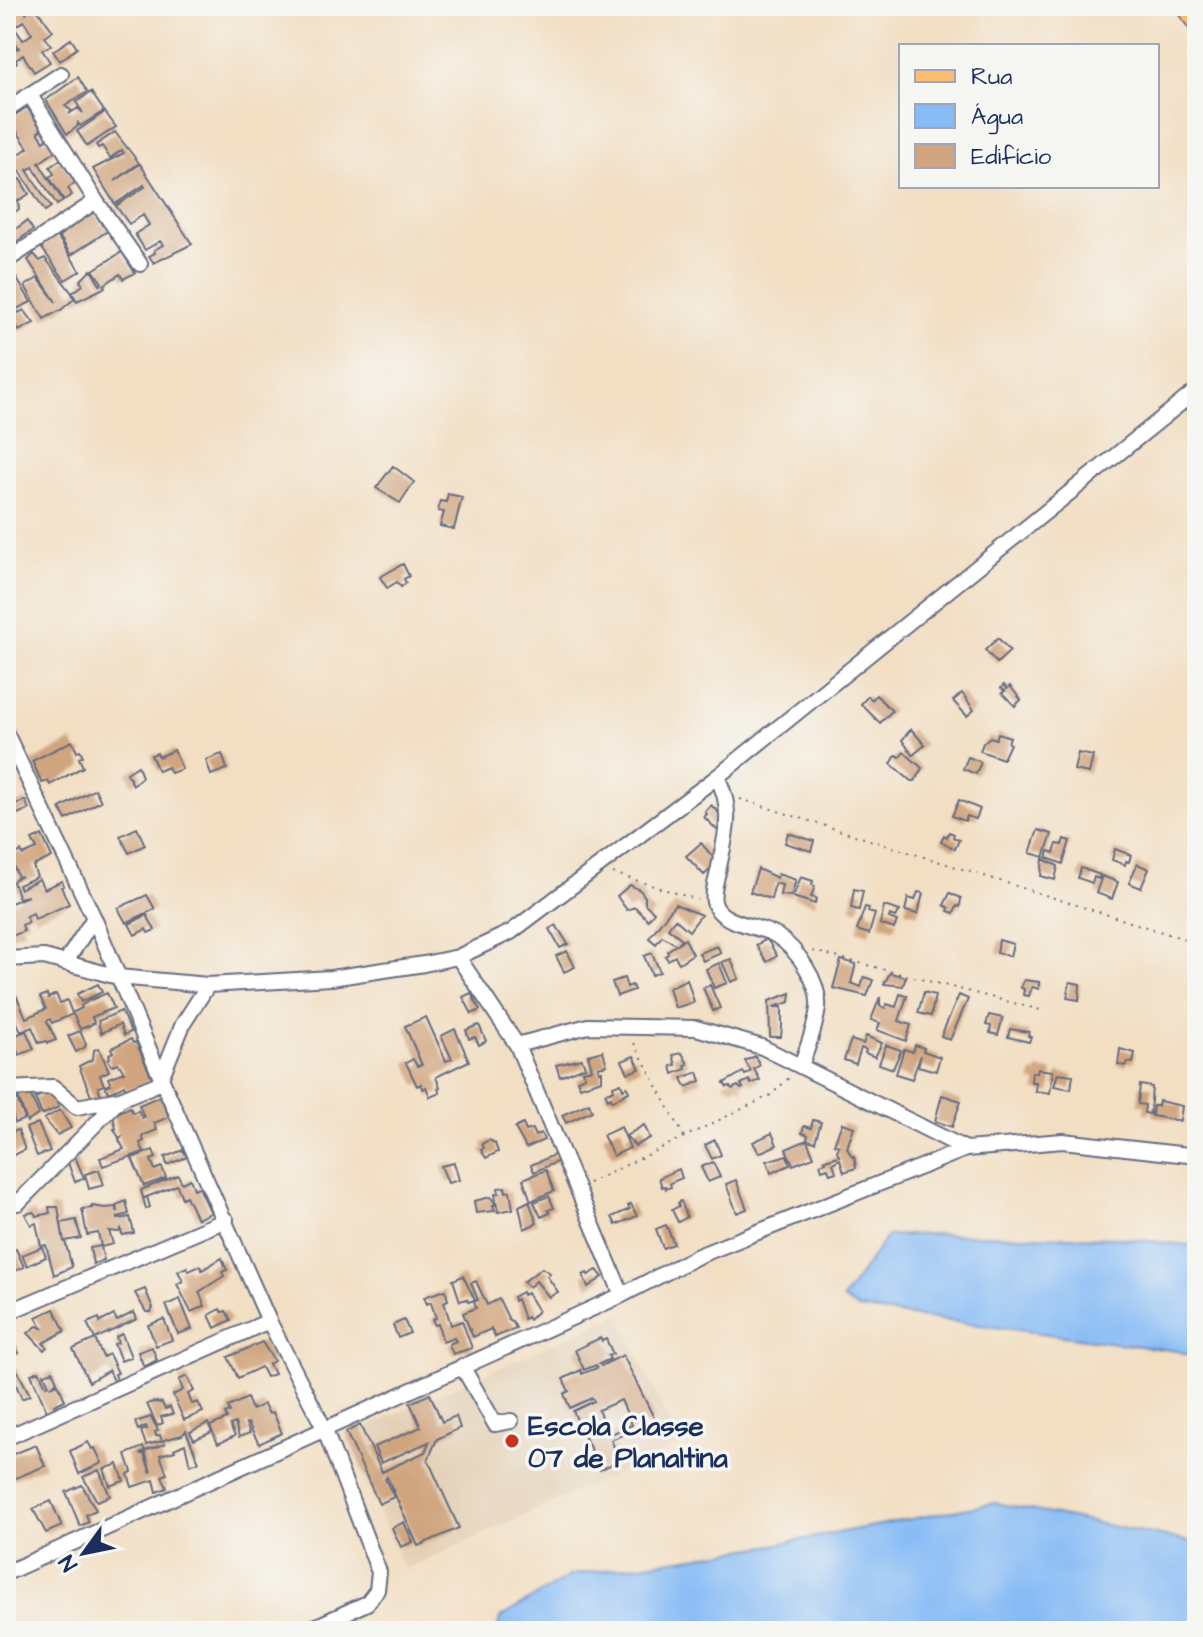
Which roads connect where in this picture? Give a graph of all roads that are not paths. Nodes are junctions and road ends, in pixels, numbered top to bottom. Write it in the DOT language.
graph roads {
  1 [pos="1185,6"];
  2 [pos="1197,23"];
  3 [pos="61,74"];
  4 [pos="30,95"];
  5 [pos="6,110"];
  6 [pos="96,201"];
  7 [pos="6,261"];
  8 [pos="140,264"];
  9 [pos="1197,390"];
  10 [pos="6,733"];
  11 [pos="717,777"];
  12 [pos="94,918"];
  13 [pos="458,957"];
  14 [pos="6,959"];
  15 [pos="65,963"];
  16 [pos="118,977"];
  17 [pos="208,985"];
  18 [pos="517,1045"];
  19 [pos="801,1066"];
  20 [pos="162,1080"];
  21 [pos="6,1089"];
  22 [pos="120,1099"];
  23 [pos="966,1149"];
  24 [pos="1197,1156"];
  25 [pos="6,1203"];
  26 [pos="226,1220"];
  27 [pos="622,1295"];
  28 [pos="6,1313"];
  29 [pos="269,1321"];
  30 [pos="462,1366"];
  31 [pos="511,1421"];
  32 [pos="324,1428"];
  33 [pos="6,1438"];
  34 [pos="6,1573"];
  35 [pos="306,1631"];
  1 -- 2 [label="main road"];
  3 -- 4 [label="street"];
  4 -- 5 [label="street"];
  4 -- 6 [label="street"];
  6 -- 7 [label="street"];
  6 -- 8 [label="street"];
  9 -- 11 [label="street"];
  10 -- 12 [label="street"];
  11 -- 13 [label="street"];
  11 -- 19 [label="street"];
  12 -- 15 [label="street"];
  12 -- 16 [label="street"];
  13 -- 17 [label="street"];
  13 -- 18 [label="street"];
  14 -- 15 [label="street"];
  15 -- 16 [label="street"];
  16 -- 17 [label="street"];
  16 -- 20 [label="street"];
  17 -- 20 [label="street"];
  18 -- 19 [label="street"];
  18 -- 27 [label="street"];
  19 -- 23 [label="street"];
  20 -- 22 [label="street"];
  20 -- 26 [label="street"];
  21 -- 22 [label="street"];
  22 -- 25 [label="street"];
  23 -- 24 [label="street"];
  23 -- 27 [label="street"];
  26 -- 28 [label="street"];
  26 -- 29 [label="street"];
  27 -- 30 [label="street"];
  29 -- 32 [label="street"];
  29 -- 33 [label="street"];
  30 -- 31 [label="street"];
  30 -- 32 [label="street"];
  32 -- 34 [label="street"];
  32 -- 35 [label="street"];
}
